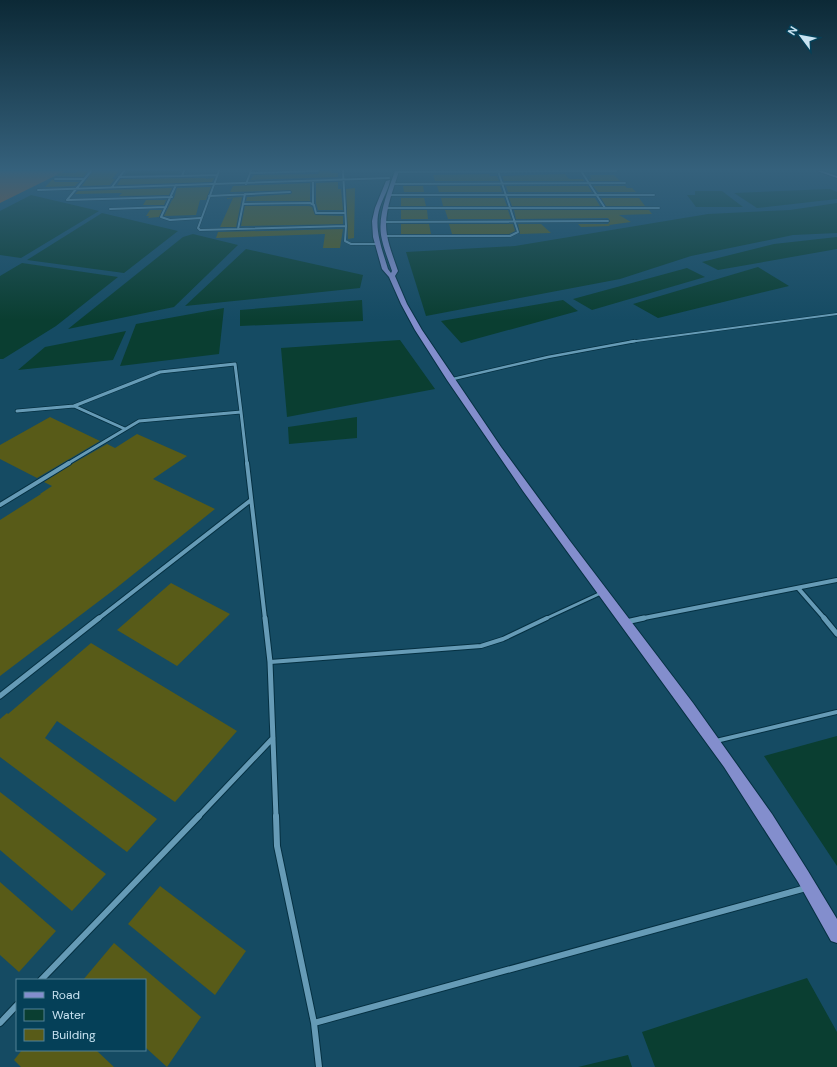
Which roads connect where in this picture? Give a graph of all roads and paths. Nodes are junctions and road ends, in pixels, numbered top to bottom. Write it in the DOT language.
graph roads {
  1 [pos="200,221"];
  2 [pos="240,221"];
  3 [pos="346,221"];
  4 [pos="376,221"];
  5 [pos="515,221"];
  6 [pos="608,221"];
  7 [pos="383,222"];
  8 [pos="346,226"];
  9 [pos="238,229"];
  10 [pos="384,236"];
  11 [pos="378,244"];
  12 [pos="392,276"];
  13 [pos="837,314"];
  14 [pos="451,380"];
  15 [pos="74,406"];
  16 [pos="17,411"];
  17 [pos="241,412"];
  18 [pos="125,430"];
  19 [pos="251,500"];
  20 [pos="0,505"];
  21 [pos="837,580"];
  22 [pos="798,588"];
  23 [pos="602,592"];
  24 [pos="625,622"];
  25 [pos="837,634"];
  26 [pos="270,662"];
  27 [pos="0,696"];
  28 [pos="837,712"];
  29 [pos="273,738"];
  30 [pos="714,742"];
  31 [pos="811,887"];
  32 [pos="837,935"];
  33 [pos="42,979"];
  34 [pos="16,1006"];
  35 [pos="0,1023"];
  36 [pos="314,1023"];
  37 [pos="319,1067"];
  1 -- 9 [label="street"];
  2 -- 9 [label="street"];
  3 -- 8 [label="street"];
  4 -- 11 [label="main road"];
  5 -- 6 [label="street"];
  5 -- 7 [label="street"];
  5 -- 10 [label="street"];
  7 -- 10 [label="main road"];
  8 -- 9 [label="street"];
  8 -- 11 [label="street"];
  10 -- 12 [label="main road"];
  11 -- 12 [label="main road"];
  12 -- 14 [label="main road"];
  13 -- 14 [label="lane"];
  14 -- 23 [label="main road"];
  15 -- 16 [label="street"];
  15 -- 17 [label="street"];
  15 -- 18 [label="street"];
  17 -- 18 [label="street"];
  17 -- 19 [label="street"];
  18 -- 20 [label="street"];
  19 -- 26 [label="street"];
  19 -- 27 [label="street"];
  21 -- 22 [label="street"];
  22 -- 24 [label="street"];
  22 -- 25 [label="street"];
  23 -- 24 [label="main road"];
  23 -- 26 [label="lane"];
  24 -- 30 [label="main road"];
  26 -- 29 [label="street"];
  28 -- 30 [label="lane"];
  29 -- 33 [label="street"];
  29 -- 36 [label="street"];
  30 -- 31 [label="main road"];
  31 -- 32 [label="main road"];
  31 -- 36 [label="street"];
  34 -- 35 [label="street"];
  36 -- 37 [label="street"];
}
